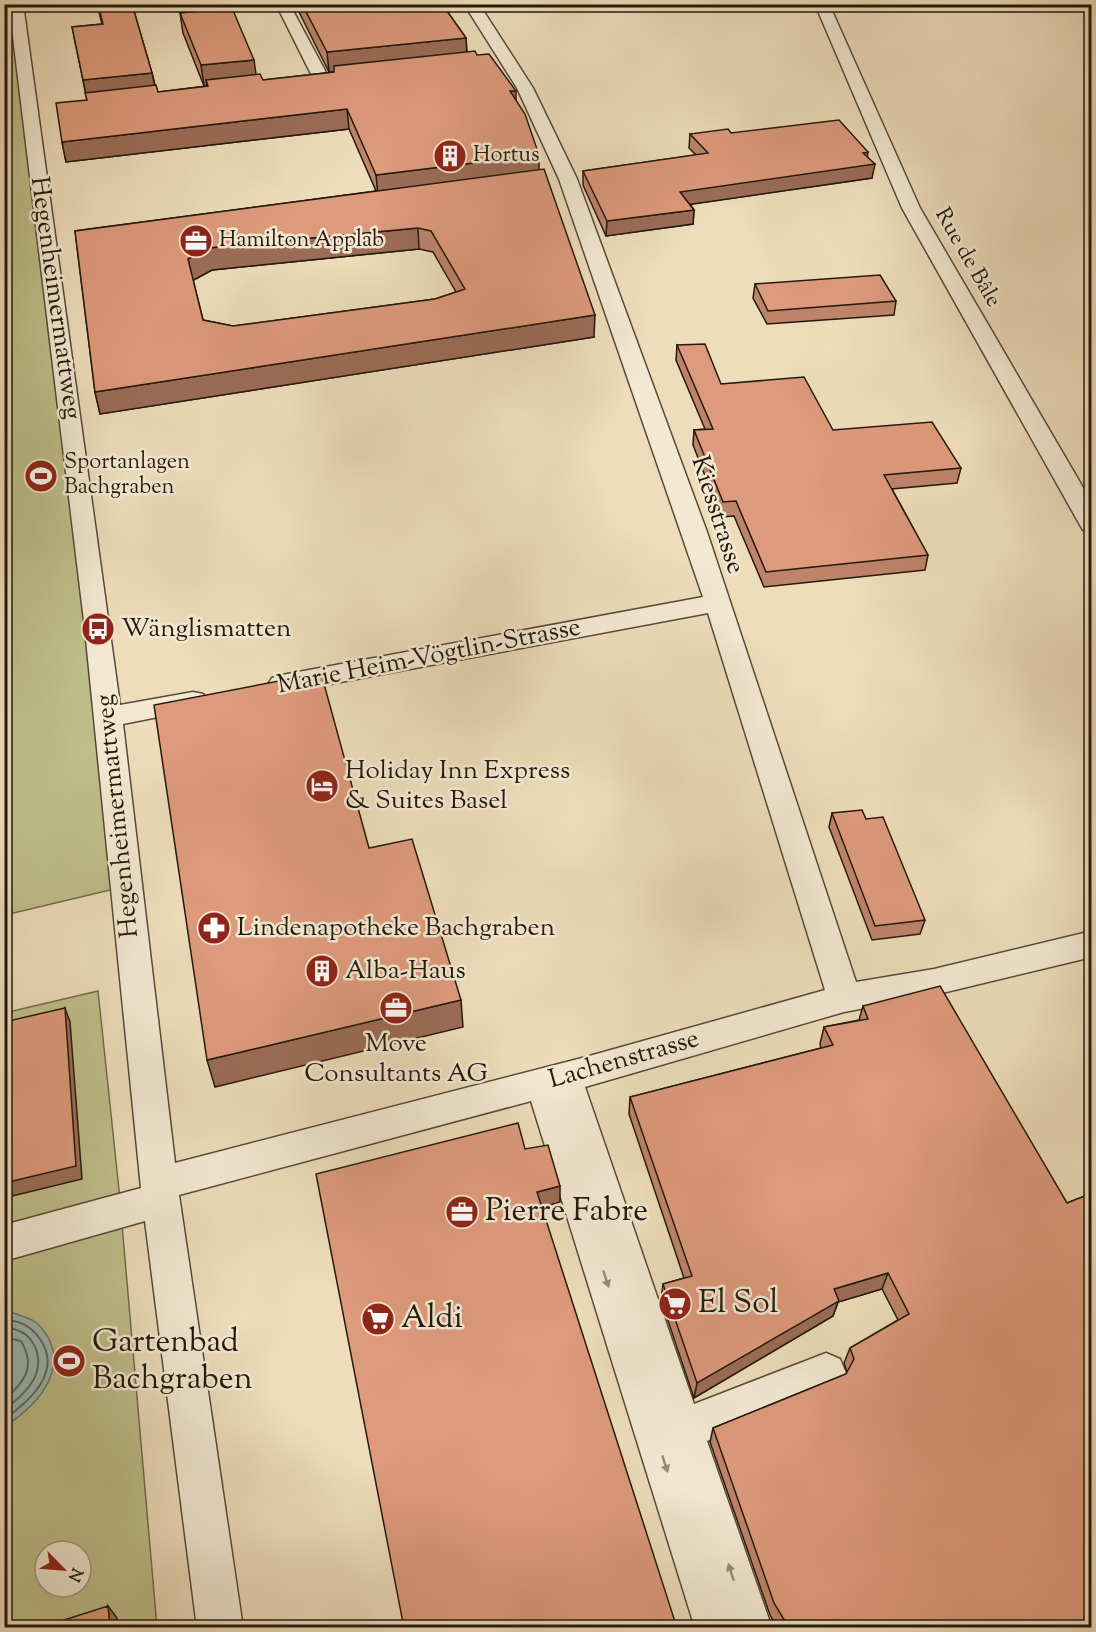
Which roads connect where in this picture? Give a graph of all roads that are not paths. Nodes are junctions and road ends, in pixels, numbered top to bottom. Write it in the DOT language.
graph roads {
  1 [pos="16,4"];
  2 [pos="471,4"];
  3 [pos="822,4"];
  4 [pos="283,5"];
  5 [pos="340,78"];
  6 [pos="1092,525"];
  7 [pos="715,603"];
  8 [pos="260,689"];
  9 [pos="213,698"];
  10 [pos="108,717"];
  11 [pos="1092,944"];
  12 [pos="844,998"];
  13 [pos="554,1080"];
  14 [pos="160,1192"];
  15 [pos="4,1243"];
  16 [pos="826,1373"];
  17 [pos="684,1430"];
  18 [pos="220,1628"];
  19 [pos="718,1628"];
  20 [pos="749,1628"];
  1 -- 10 [label="street, Hegenheimermattweg"];
  2 -- 7 [label="street, Kiesstrasse"];
  3 -- 6 [label="street, Rue de Bâle"];
  4 -- 5 [label="street"];
  7 -- 8 [label="street, Marie Heim-Vögtlin-Strasse"];
  7 -- 12 [label="street, Kiesstrasse"];
  9 -- 10 [label="street"];
  10 -- 14 [label="street, Hegenheimermattweg"];
  11 -- 12 [label="street, Lachenstrasse"];
  12 -- 13 [label="street, Lachenstrasse"];
  13 -- 14 [label="street, Lachenstrasse"];
  13 -- 17 [label="street"];
  13 -- 19 [label="street, one-way"];
  14 -- 15 [label="street, Lachenstrasse"];
  14 -- 18 [label="street, Hegenheimermattweg"];
  16 -- 17 [label="street"];
  20 -- 17 [label="street, one-way"];
}
